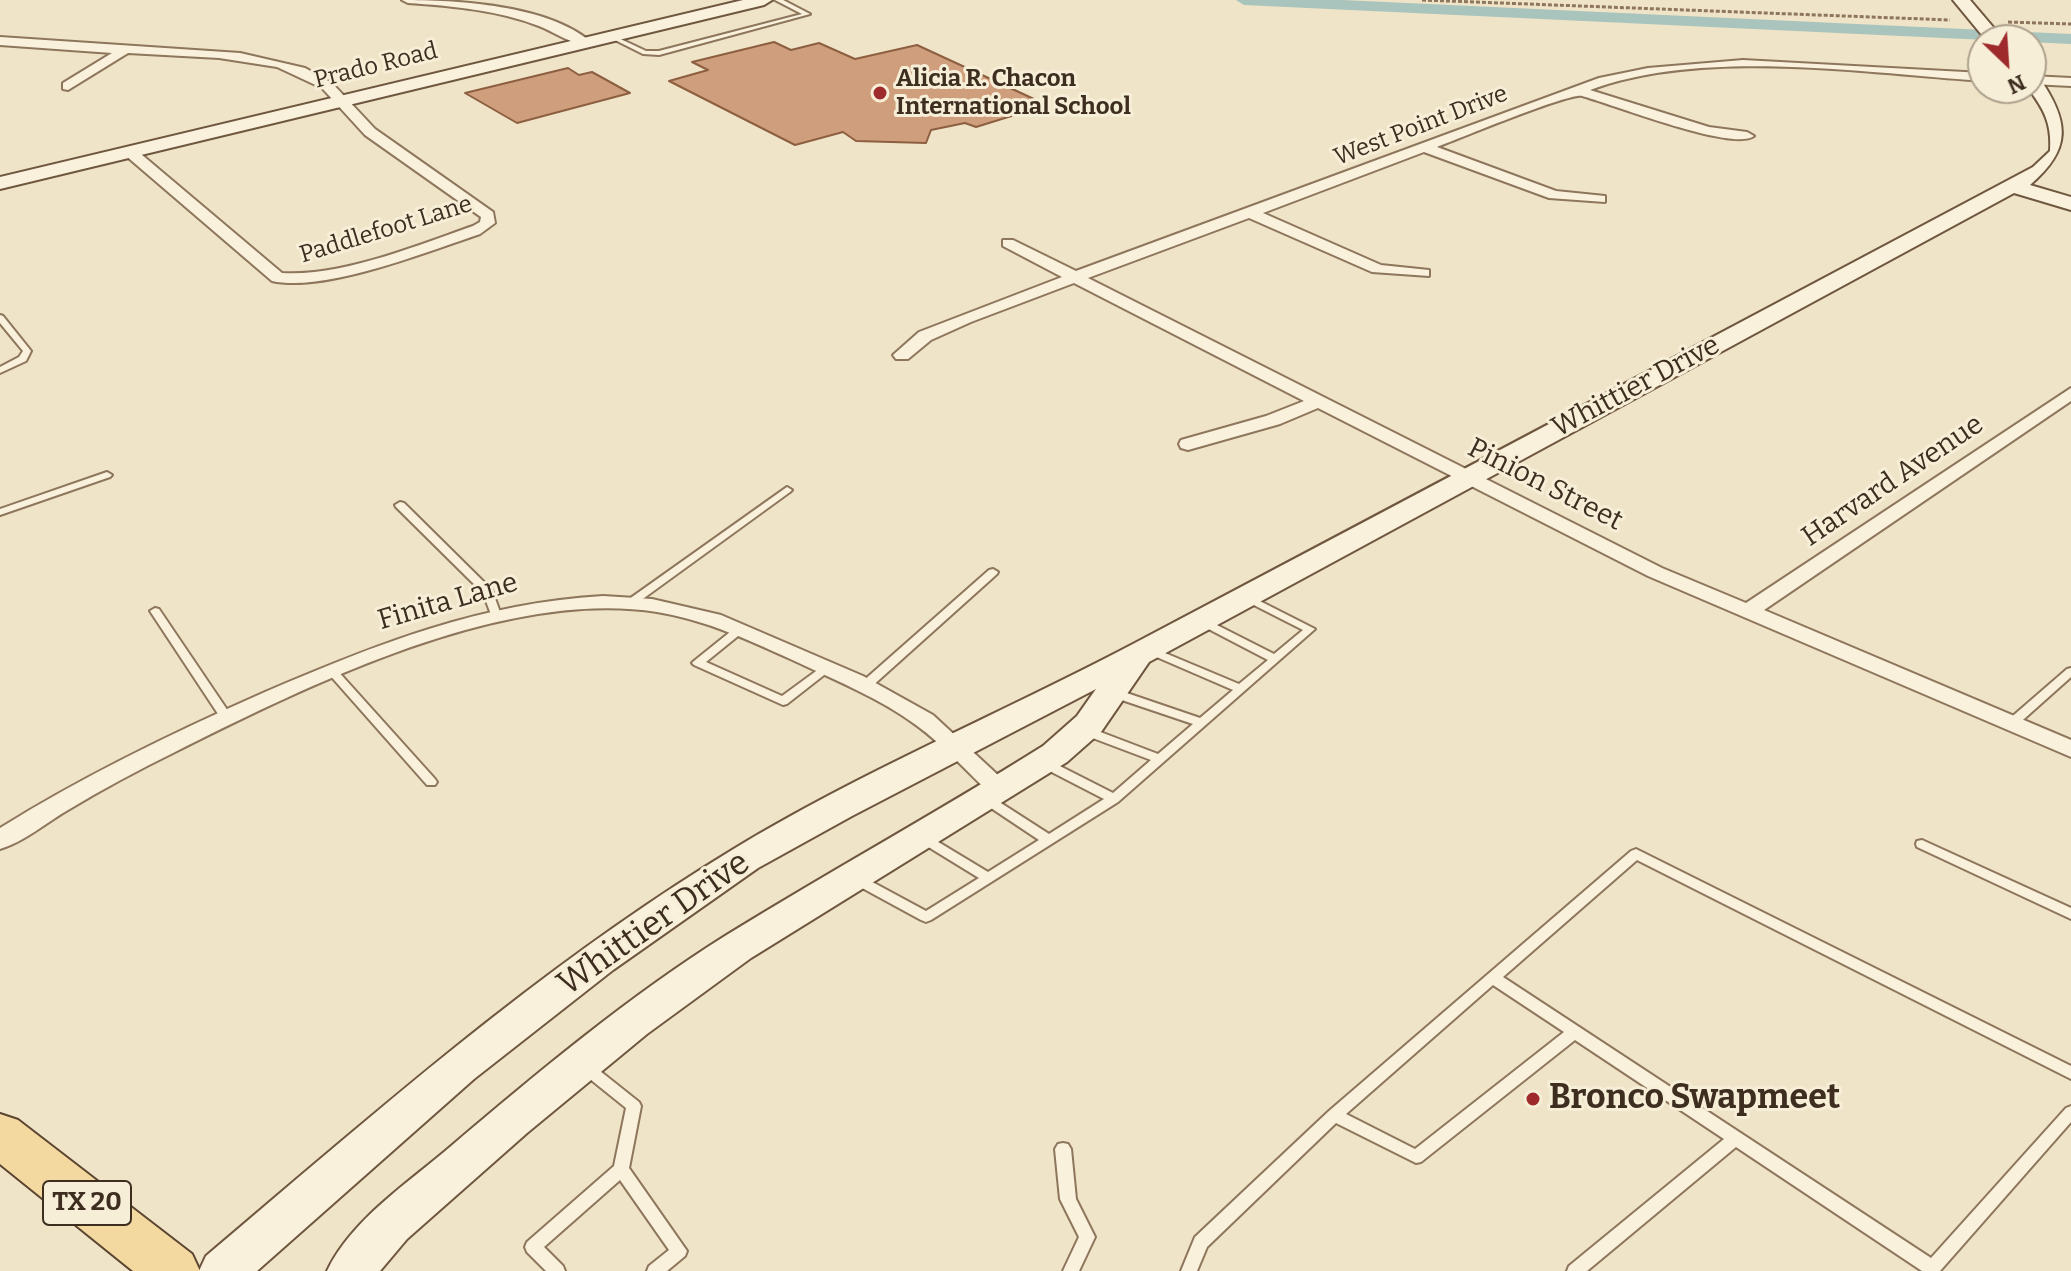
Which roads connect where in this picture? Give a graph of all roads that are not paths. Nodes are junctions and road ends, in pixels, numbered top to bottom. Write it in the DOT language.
graph roads {
  1 [pos="408,0"];
  2 [pos="764,0"];
  3 [pos="778,0"];
  4 [pos="1961,0"];
  5 [pos="1982,24"];
  6 [pos="610,36"];
  7 [pos="0,41"];
  8 [pos="585,42"];
  9 [pos="125,50"];
  10 [pos="1967,76"];
  11 [pos="2047,81"];
  12 [pos="2071,82"];
  13 [pos="68,86"];
  14 [pos="1578,91"];
  15 [pos="345,100"];
  16 [pos="2047,101"];
  17 [pos="1747,136"];
  18 [pos="1426,148"];
  19 [pos="130,152"];
  20 [pos="0,183"];
  21 [pos="2013,186"];
  22 [pos="1600,199"];
  23 [pos="2071,204"];
  24 [pos="1251,213"];
  25 [pos="1008,243"];
  26 [pos="1423,273"];
  27 [pos="1077,279"];
  28 [pos="0,318"];
  29 [pos="902,355"];
  30 [pos="0,370"];
  31 [pos="2071,393"];
  32 [pos="1316,402"];
  33 [pos="1188,444"];
  34 [pos="107,475"];
  35 [pos="1468,478"];
  36 [pos="787,490"];
  37 [pos="400,505"];
  38 [pos="0,512"];
  39 [pos="993,572"];
  40 [pos="1246,597"];
  41 [pos="629,604"];
  42 [pos="155,611"];
  43 [pos="1746,613"];
  44 [pos="496,615"];
  45 [pos="1201,621"];
  46 [pos="739,630"];
  47 [pos="1142,652"];
  48 [pos="1275,659"];
  49 [pos="827,668"];
  50 [pos="332,671"];
  51 [pos="2071,671"];
  52 [pos="866,685"];
  53 [pos="1240,689"];
  54 [pos="1111,692"];
  55 [pos="226,717"];
  56 [pos="1201,723"];
  57 [pos="2011,724"];
  58 [pos="1082,730"];
  59 [pos="955,749"];
  60 [pos="2071,749"];
  61 [pos="1160,759"];
  62 [pos="1042,762"];
  63 [pos="431,782"];
  64 [pos="994,794"];
  65 [pos="1114,799"];
  66 [pos="921,837"];
  67 [pos="0,840"];
  68 [pos="1049,840"];
  69 [pos="1922,844"];
  70 [pos="854,877"];
  71 [pos="989,878"];
  72 [pos="2071,914"];
  73 [pos="1493,978"];
  74 [pos="1575,1032"];
  75 [pos="582,1064"];
  76 [pos="2071,1073"];
  77 [pos="2071,1112"];
  78 [pos="1334,1115"];
  79 [pos="0,1135"];
  80 [pos="1736,1138"];
  81 [pos="1063,1149"];
  82 [pos="621,1169"];
  83 [pos="1931,1269"];
  84 [pos="173,1271"];
  85 [pos="223,1271"];
  86 [pos="351,1271"];
  87 [pos="557,1271"];
  88 [pos="655,1271"];
  89 [pos="1071,1271"];
  90 [pos="1189,1271"];
  91 [pos="1575,1271"];
  1 -- 8 [label="street"];
  2 -- 6 [label="street, Prado Road"];
  3 -- 6 [label="lane"];
  4 -- 5 [label="street"];
  6 -- 8 [label="street, Prado Road"];
  7 -- 9 [label="street, Paddlefoot Lane"];
  8 -- 15 [label="street, Prado Road"];
  9 -- 13 [label="street"];
  9 -- 15 [label="street, Paddlefoot Lane"];
  10 -- 14 [label="street, West Point Drive"];
  11 -- 12 [label="street"];
  14 -- 17 [label="street"];
  14 -- 18 [label="street, West Point Drive"];
  15 -- 19 [label="street, Prado Road"];
  15 -- 19 [label="street, Paddlefoot Lane"];
  16 -- 21 [label="street, Whittier Drive"];
  18 -- 22 [label="street"];
  18 -- 24 [label="street, West Point Drive"];
  19 -- 20 [label="street, Prado Road"];
  21 -- 23 [label="street"];
  21 -- 35 [label="street, Whittier Drive"];
  24 -- 26 [label="street"];
  24 -- 27 [label="street, West Point Drive"];
  25 -- 27 [label="street, Pinion Street"];
  27 -- 29 [label="street, West Point Drive"];
  27 -- 32 [label="street, Pinion Street"];
  28 -- 30 [label="lane"];
  31 -- 43 [label="street, Harvard Avenue"];
  32 -- 33 [label="street"];
  32 -- 35 [label="street, Pinion Street"];
  34 -- 38 [label="lane"];
  35 -- 40 [label="street, Whittier Drive"];
  35 -- 43 [label="street, Pinion Street"];
  36 -- 41 [label="lane"];
  37 -- 44 [label="lane"];
  39 -- 52 [label="lane"];
  40 -- 45 [label="street, Whittier Drive"];
  40 -- 48 [label="lane"];
  41 -- 44 [label="street, Finita Lane"];
  41 -- 46 [label="street, Finita Lane"];
  42 -- 55 [label="lane"];
  43 -- 57 [label="street, Pinion Street"];
  44 -- 50 [label="street, Finita Lane"];
  45 -- 47 [label="street, Whittier Drive"];
  45 -- 48 [label="lane"];
  46 -- 49 [label="street, Finita Lane"];
  46 -- 49 [label="lane"];
  47 -- 53 [label="lane"];
  47 -- 54 [label="street, Whittier Drive"];
  47 -- 59 [label="street, Whittier Drive"];
  48 -- 53 [label="lane"];
  49 -- 52 [label="street, Finita Lane"];
  50 -- 55 [label="street, Finita Lane"];
  50 -- 63 [label="lane"];
  51 -- 57 [label="lane"];
  52 -- 59 [label="street, Finita Lane"];
  53 -- 56 [label="lane"];
  54 -- 56 [label="lane"];
  54 -- 58 [label="street, Whittier Drive"];
  55 -- 67 [label="street, Finita Lane"];
  56 -- 61 [label="lane"];
  57 -- 60 [label="street, Pinion Street"];
  58 -- 61 [label="lane"];
  58 -- 62 [label="street, Whittier Drive"];
  59 -- 64 [label="street, Finita Lane"];
  59 -- 85 [label="street, Whittier Drive"];
  61 -- 65 [label="lane"];
  62 -- 64 [label="street, Whittier Drive"];
  62 -- 65 [label="lane"];
  64 -- 66 [label="street, Whittier Drive"];
  64 -- 68 [label="lane"];
  65 -- 68 [label="lane"];
  66 -- 70 [label="street, Whittier Drive"];
  66 -- 71 [label="lane"];
  68 -- 71 [label="lane"];
  69 -- 72 [label="lane"];
  70 -- 71 [label="lane"];
  70 -- 75 [label="street, Whittier Drive"];
  73 -- 74 [label="lane"];
  73 -- 76 [label="lane"];
  73 -- 78 [label="lane"];
  74 -- 78 [label="lane"];
  74 -- 80 [label="lane"];
  75 -- 82 [label="lane"];
  75 -- 86 [label="street, Whittier Drive"];
  77 -- 83 [label="lane"];
  78 -- 90 [label="lane"];
  79 -- 84 [label="main road, TX 20"];
  80 -- 83 [label="lane"];
  80 -- 91 [label="lane"];
  81 -- 89 [label="lane"];
  82 -- 87 [label="lane"];
  82 -- 88 [label="lane"];
}
